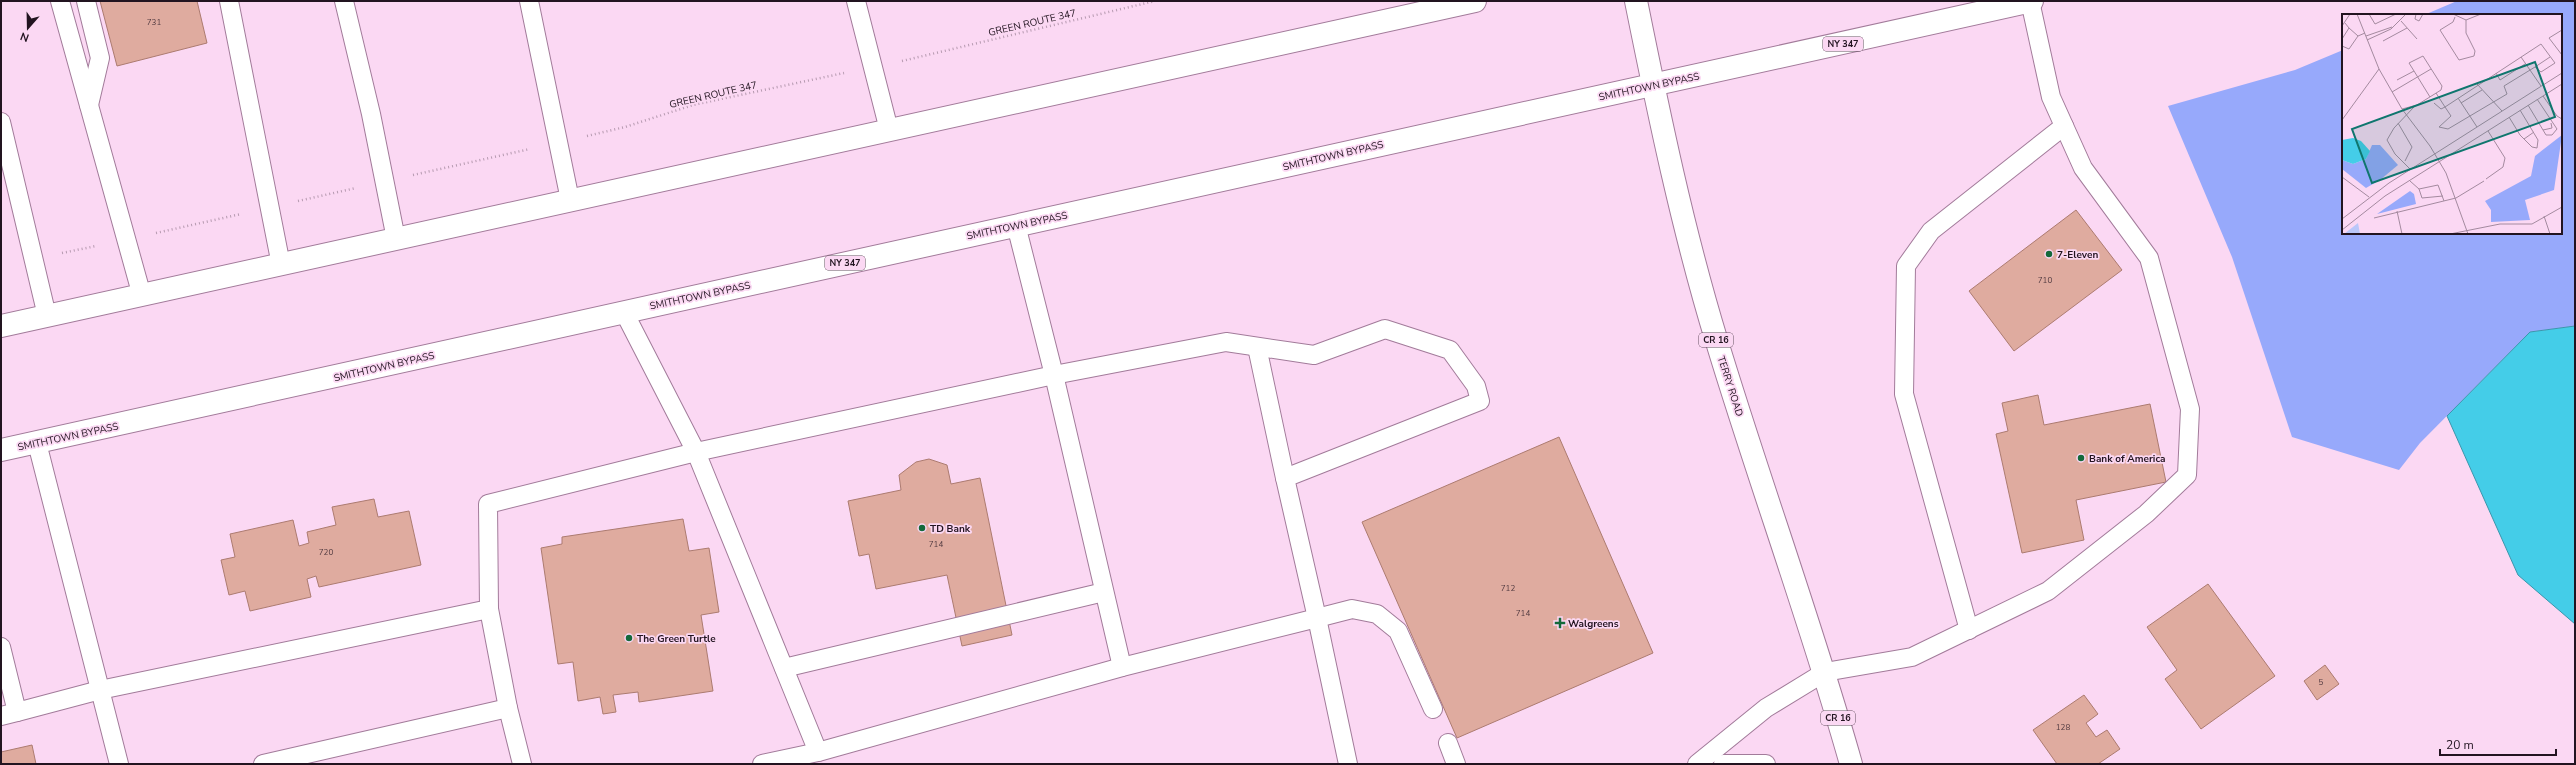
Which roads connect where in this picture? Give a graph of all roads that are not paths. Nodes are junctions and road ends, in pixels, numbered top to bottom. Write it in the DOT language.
graph roads {
  1 [pos="60,1"];
  2 [pos="86,1"];
  3 [pos="229,1"];
  4 [pos="344,1"];
  5 [pos="529,1"];
  6 [pos="856,1"];
  7 [pos="1475,1"];
  8 [pos="1636,1"];
  9 [pos="2031,1"];
  10 [pos="1653,85"];
  11 [pos="88,107"];
  12 [pos="1,122"];
  13 [pos="2064,126"];
  14 [pos="889,130"];
  15 [pos="570,200"];
  16 [pos="1016,225"];
  17 [pos="396,239"];
  18 [pos="281,265"];
  19 [pos="142,296"];
  20 [pos="624,312"];
  21 [pos="47,316"];
  22 [pos="1,326"];
  23 [pos="1257,346"];
  24 [pos="1054,375"];
  25 [pos="37,443"];
  26 [pos="1,450"];
  27 [pos="696,452"];
  28 [pos="1285,478"];
  29 [pos="1104,592"];
  30 [pos="489,609"];
  31 [pos="1317,618"];
  32 [pos="1969,630"];
  33 [pos="1,647"];
  34 [pos="1122,667"];
  35 [pos="784,668"];
  36 [pos="1825,672"];
  37 [pos="100,690"];
  38 [pos="508,708"];
  39 [pos="1432,709"];
  40 [pos="9,714"];
  41 [pos="1448,743"];
  42 [pos="818,752"];
  43 [pos="119,764"];
  44 [pos="263,764"];
  45 [pos="522,764"];
  46 [pos="762,764"];
  47 [pos="1348,764"];
  48 [pos="1456,764"];
  49 [pos="1696,764"];
  50 [pos="1723,764"];
  51 [pos="1766,764"];
  52 [pos="1851,764"];
  1 -- 11 [label="lane"];
  2 -- 11 [label="lane"];
  3 -- 18 [label="lane"];
  4 -- 17 [label="lane"];
  5 -- 15 [label="lane"];
  6 -- 14 [label="lane"];
  7 -- 14 [label="main road"];
  8 -- 10 [label="main road, TERRY ROAD / CR 16"];
  9 -- 10 [label="main road, SMITHTOWN BYPASS / NY 347"];
  9 -- 13 [label="lane"];
  10 -- 16 [label="main road, SMITHTOWN BYPASS / NY 347"];
  10 -- 36 [label="main road, TERRY ROAD / CR 16"];
  11 -- 19 [label="lane"];
  12 -- 21 [label="lane"];
  13 -- 32 [label="lane"];
  13 -- 32 [label="lane"];
  14 -- 15 [label="main road"];
  15 -- 17 [label="main road"];
  16 -- 20 [label="main road, SMITHTOWN BYPASS / NY 347"];
  16 -- 24 [label="lane"];
  17 -- 18 [label="main road"];
  18 -- 19 [label="main road"];
  19 -- 21 [label="main road"];
  20 -- 25 [label="main road, SMITHTOWN BYPASS / NY 347"];
  20 -- 27 [label="lane"];
  21 -- 22 [label="main road"];
  23 -- 24 [label="lane"];
  23 -- 28 [label="lane"];
  23 -- 28 [label="lane"];
  24 -- 27 [label="lane"];
  24 -- 29 [label="lane"];
  25 -- 26 [label="main road, SMITHTOWN BYPASS / NY 347"];
  25 -- 37 [label="lane"];
  27 -- 30 [label="lane"];
  27 -- 35 [label="lane"];
  28 -- 31 [label="lane"];
  29 -- 34 [label="lane"];
  29 -- 35 [label="lane"];
  30 -- 37 [label="lane"];
  30 -- 38 [label="lane"];
  31 -- 34 [label="lane"];
  31 -- 39 [label="lane"];
  31 -- 47 [label="lane"];
  32 -- 36 [label="lane"];
  33 -- 40 [label="lane"];
  34 -- 42 [label="lane"];
  35 -- 42 [label="lane"];
  36 -- 49 [label="lane"];
  36 -- 52 [label="main road, TERRY ROAD / CR 16"];
  37 -- 40 [label="lane"];
  37 -- 43 [label="lane"];
  38 -- 44 [label="lane"];
  38 -- 45 [label="lane"];
  41 -- 48 [label="lane"];
  42 -- 46 [label="lane"];
  50 -- 51 [label="lane"];
}
